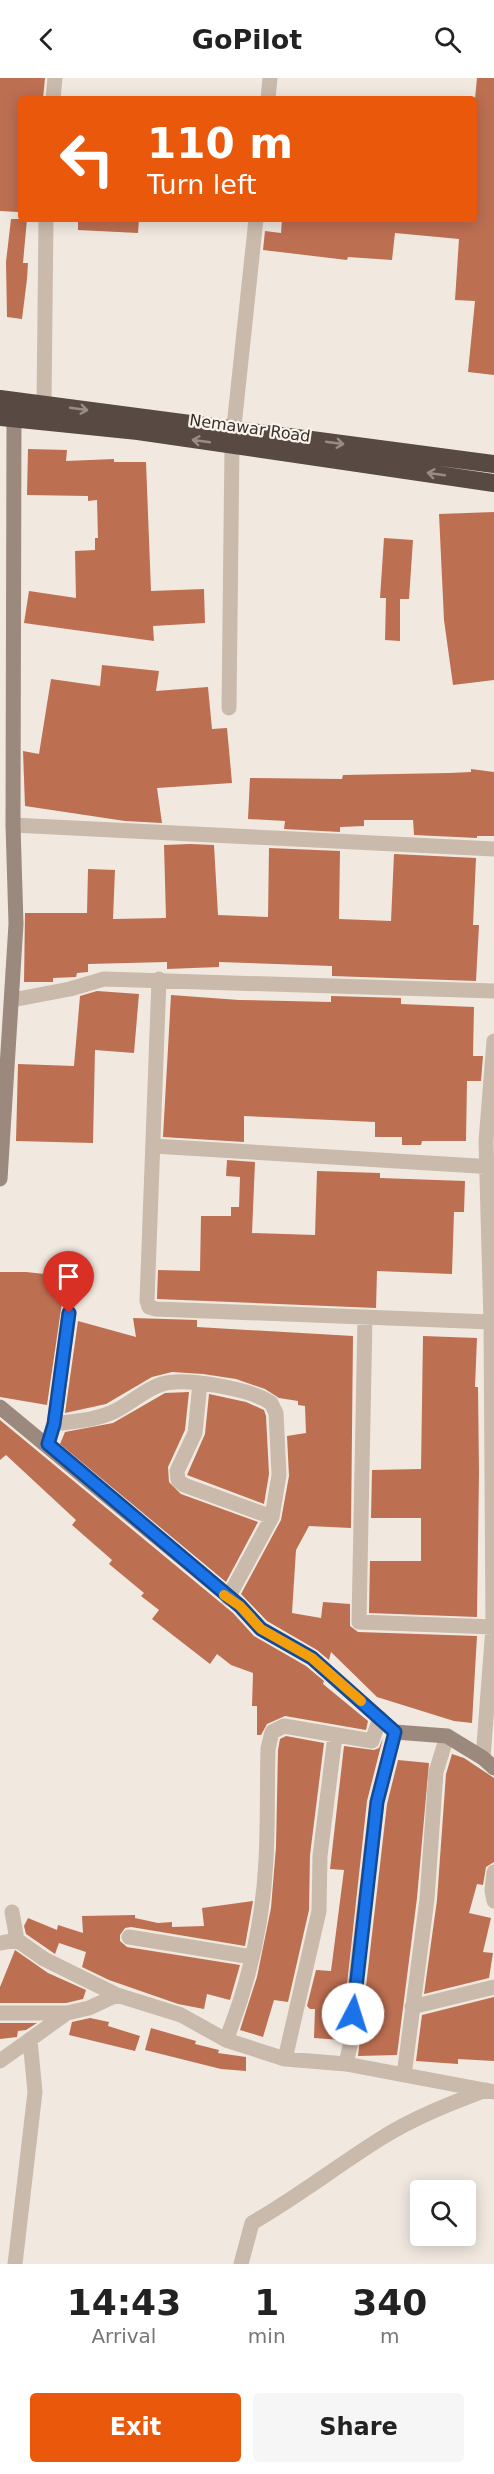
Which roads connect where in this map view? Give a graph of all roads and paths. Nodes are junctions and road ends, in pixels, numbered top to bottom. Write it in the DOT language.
graph roads {
  1 [pos="55,78"];
  2 [pos="270,78"];
  3 [pos="52,96"];
  4 [pos="268,96"];
  5 [pos="46,222"];
  6 [pos="256,222"];
  7 [pos="0,399"];
  8 [pos="44,405"];
  9 [pos="7,418"];
  10 [pos="233,437"];
  11 [pos="494,464"];
  12 [pos="494,483"];
  13 [pos="229,708"];
  14 [pos="13,825"];
  15 [pos="494,849"];
  16 [pos="159,979"];
  17 [pos="494,991"];
  18 [pos="12,1000"];
  19 [pos="494,1041"];
  20 [pos="153,1146"];
  21 [pos="491,1167"];
  22 [pos="0,1179"];
  23 [pos="69,1313"];
  24 [pos="365,1317"];
  25 [pos="492,1322"];
  26 [pos="200,1383"];
  27 [pos="0,1407"];
  28 [pos="54,1424"];
  29 [pos="48,1444"];
  30 [pos="272,1517"];
  31 [pos="228,1598"];
  32 [pos="494,1627"];
  33 [pos="380,1719"];
  34 [pos="395,1732"];
  35 [pos="335,1736"];
  36 [pos="447,1736"];
  37 [pos="489,1763"];
  38 [pos="494,1872"];
  39 [pos="494,1901"];
  40 [pos="12,1912"];
  41 [pos="129,1937"];
  42 [pos="17,1940"];
  43 [pos="0,1943"];
  44 [pos="252,1957"];
  45 [pos="494,1987"];
  46 [pos="117,1995"];
  47 [pos="412,2007"];
  48 [pos="0,2013"];
  49 [pos="67,2013"];
  50 [pos="30,2040"];
  51 [pos="226,2040"];
  52 [pos="285,2059"];
  53 [pos="0,2061"];
  54 [pos="346,2064"];
  55 [pos="404,2075"];
  56 [pos="490,2091"];
  57 [pos="15,2264"];
  58 [pos="241,2264"];
  1 -- 3 [label="street"];
  2 -- 4 [label="street"];
  5 -- 8 [label="street"];
  6 -- 10 [label="street"];
  7 -- 8 [label="highway, Nemawar Road"];
  8 -- 10 [label="highway, Nemawar Road, one-way"];
  10 -- 9 [label="highway, Nemawar Road, one-way"];
  9 -- 14 [label="street"];
  10 -- 11 [label="highway, Nemawar Road, one-way"];
  12 -- 10 [label="highway, Nemawar Road, one-way"];
  10 -- 13 [label="street"];
  14 -- 15 [label="street"];
  14 -- 18 [label="street"];
  16 -- 17 [label="street"];
  16 -- 18 [label="street"];
  16 -- 20 [label="street"];
  18 -- 22 [label="street"];
  19 -- 21 [label="street"];
  20 -- 21 [label="street"];
  20 -- 24 [label="street"];
  21 -- 25 [label="street"];
  23 -- 28 [label="street"];
  24 -- 25 [label="street"];
  24 -- 32 [label="street"];
  25 -- 32 [label="street"];
  26 -- 28 [label="street"];
  26 -- 30 [label="street"];
  26 -- 30 [label="street"];
  27 -- 29 [label="street"];
  28 -- 29 [label="street"];
  29 -- 31 [label="street"];
  30 -- 31 [label="street"];
  31 -- 33 [label="street"];
  32 -- 37 [label="street"];
  33 -- 34 [label="street"];
  33 -- 35 [label="street"];
  34 -- 36 [label="street"];
  34 -- 54 [label="street"];
  35 -- 44 [label="street"];
  35 -- 52 [label="street"];
  36 -- 37 [label="street"];
  36 -- 47 [label="street"];
  38 -- 39 [label="street"];
  40 -- 42 [label="street"];
  41 -- 44 [label="street"];
  42 -- 43 [label="street"];
  42 -- 46 [label="street"];
  44 -- 51 [label="street"];
  45 -- 47 [label="street"];
  46 -- 49 [label="street"];
  46 -- 51 [label="street"];
  47 -- 55 [label="street"];
  48 -- 49 [label="street"];
  49 -- 50 [label="street"];
  50 -- 53 [label="street"];
  50 -- 57 [label="street"];
  51 -- 52 [label="street"];
  52 -- 54 [label="street"];
  54 -- 55 [label="street"];
  55 -- 56 [label="street"];
  56 -- 58 [label="street"];
}
